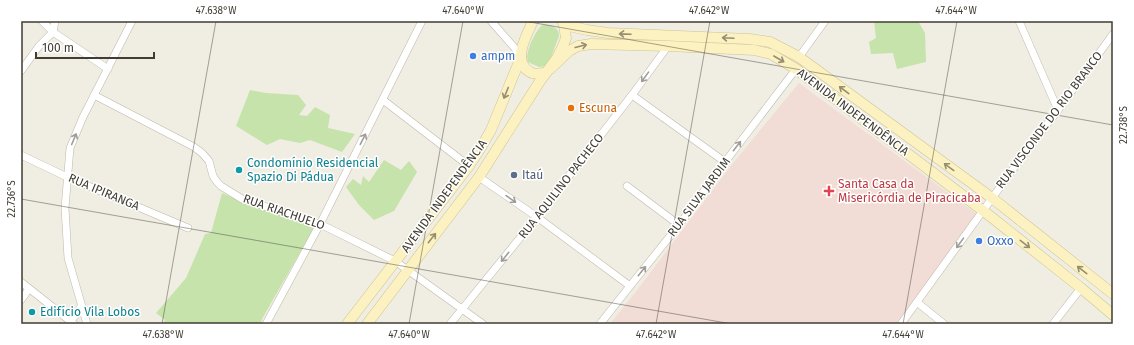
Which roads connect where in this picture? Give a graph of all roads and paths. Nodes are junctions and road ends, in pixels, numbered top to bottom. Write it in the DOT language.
graph roads {
  1 [pos="42,21"];
  2 [pos="54,21"];
  3 [pos="132,21"];
  4 [pos="422,21"];
  5 [pos="491,21"];
  6 [pos="533,21"];
  7 [pos="825,21"];
  8 [pos="1019,21"];
  9 [pos="563,22"];
  10 [pos="53,32"];
  11 [pos="1113,34"];
  12 [pos="668,46"];
  13 [pos="521,55"];
  14 [pos="799,57"];
  15 [pos="108,68"];
  16 [pos="796,69"];
  17 [pos="21,71"];
  18 [pos="548,71"];
  19 [pos="94,95"];
  20 [pos="632,95"];
  21 [pos="383,100"];
  22 [pos="1058,110"];
  23 [pos="21,155"];
  24 [pos="725,162"];
  25 [pos="469,166"];
  26 [pos="67,177"];
  27 [pos="479,177"];
  28 [pos="627,186"];
  29 [pos="992,198"];
  30 [pos="983,211"];
  31 [pos="537,217"];
  32 [pos="320,224"];
  33 [pos="679,225"];
  34 [pos="188,228"];
  35 [pos="395,261"];
  36 [pos="408,269"];
  37 [pos="21,282"];
  38 [pos="630,286"];
  39 [pos="1081,288"];
  40 [pos="29,289"];
  41 [pos="1113,294"];
  42 [pos="21,300"];
  43 [pos="918,302"];
  44 [pos="81,306"];
  45 [pos="462,309"];
  46 [pos="1113,315"];
  47 [pos="72,322"];
  48 [pos="87,324"];
  49 [pos="266,324"];
  50 [pos="347,324"];
  51 [pos="367,324"];
  52 [pos="450,324"];
  53 [pos="483,324"];
  54 [pos="600,324"];
  55 [pos="901,324"];
  56 [pos="944,324"];
  57 [pos="1053,324"];
  1 -- 10 [label="street"];
  2 -- 10 [label="street"];
  3 -- 15 [label="street"];
  4 -- 21 [label="street"];
  5 -- 13 [label="street"];
  6 -- 13 [label="main road, AVENIDA INDEPENDÊNCIA"];
  7 -- 14 [label="street"];
  8 -- 22 [label="street"];
  14 -- 9 [label="main road, AVENIDA INDEPENDÊNCIA, one-way"];
  9 -- 18 [label="main road"];
  10 -- 15 [label="street"];
  10 -- 17 [label="street"];
  11 -- 22 [label="street, RUA VISCONDE DO RIO BRANCO"];
  12 -- 16 [label="main road, AVENIDA INDEPENDÊNCIA, one-way"];
  18 -- 12 [label="main road, AVENIDA INDEPENDÊNCIA, one-way"];
  12 -- 20 [label="street, RUA AQUILINO PACHECO, one-way"];
  13 -- 18 [label="main road"];
  13 -- 25 [label="main road, AVENIDA INDEPENDÊNCIA, one-way"];
  29 -- 14 [label="main road, AVENIDA INDEPENDÊNCIA, one-way"];
  15 -- 19 [label="street"];
  24 -- 16 [label="street, RUA SILVA JARDIM, one-way"];
  16 -- 30 [label="main road, AVENIDA INDEPENDÊNCIA"];
  18 -- 27 [label="main road, AVENIDA INDEPENDÊNCIA"];
  26 -- 19 [label="street, one-way"];
  19 -- 32 [label="street, RUA RIACHUELO"];
  20 -- 24 [label="street"];
  20 -- 31 [label="street, RUA AQUILINO PACHECO"];
  21 -- 25 [label="street"];
  32 -- 21 [label="street, one-way"];
  22 -- 29 [label="street, RUA VISCONDE DO RIO BRANCO"];
  23 -- 26 [label="street, RUA IPIRANGA"];
  24 -- 33 [label="street, RUA SILVA JARDIM"];
  25 -- 35 [label="main road, AVENIDA INDEPENDÊNCIA"];
  26 -- 34 [label="street, RUA IPIRANGA"];
  26 -- 44 [label="street"];
  27 -- 31 [label="street, one-way"];
  36 -- 27 [label="main road, AVENIDA INDEPENDÊNCIA, one-way"];
  28 -- 33 [label="street"];
  29 -- 30 [label="street, RUA VISCONDE DO RIO BRANCO"];
  41 -- 29 [label="main road, AVENIDA INDEPENDÊNCIA, one-way"];
  30 -- 39 [label="main road, AVENIDA INDEPENDÊNCIA, one-way"];
  30 -- 43 [label="street, RUA VISCONDE DO RIO BRANCO, one-way"];
  31 -- 38 [label="street"];
  31 -- 45 [label="street, RUA AQUILINO PACHECO, one-way"];
  32 -- 35 [label="street, RUA RIACHUELO"];
  32 -- 49 [label="street"];
  38 -- 33 [label="street, RUA SILVA JARDIM, one-way"];
  35 -- 36 [label="street, RUA RIACHUELO"];
  35 -- 50 [label="main road, AVENIDA INDEPENDÊNCIA"];
  36 -- 45 [label="street, RUA RIACHUELO"];
  36 -- 51 [label="main road, AVENIDA INDEPENDÊNCIA"];
  37 -- 40 [label="street"];
  38 -- 54 [label="street, RUA SILVA JARDIM"];
  39 -- 46 [label="main road, AVENIDA INDEPENDÊNCIA"];
  39 -- 57 [label="street"];
  40 -- 42 [label="street"];
  40 -- 47 [label="street"];
  43 -- 55 [label="street, RUA VISCONDE DO RIO BRANCO"];
  43 -- 56 [label="street"];
  44 -- 47 [label="street"];
  44 -- 48 [label="street"];
  45 -- 52 [label="street, RUA AQUILINO PACHECO"];
  45 -- 53 [label="street, RUA RIACHUELO"];
}
